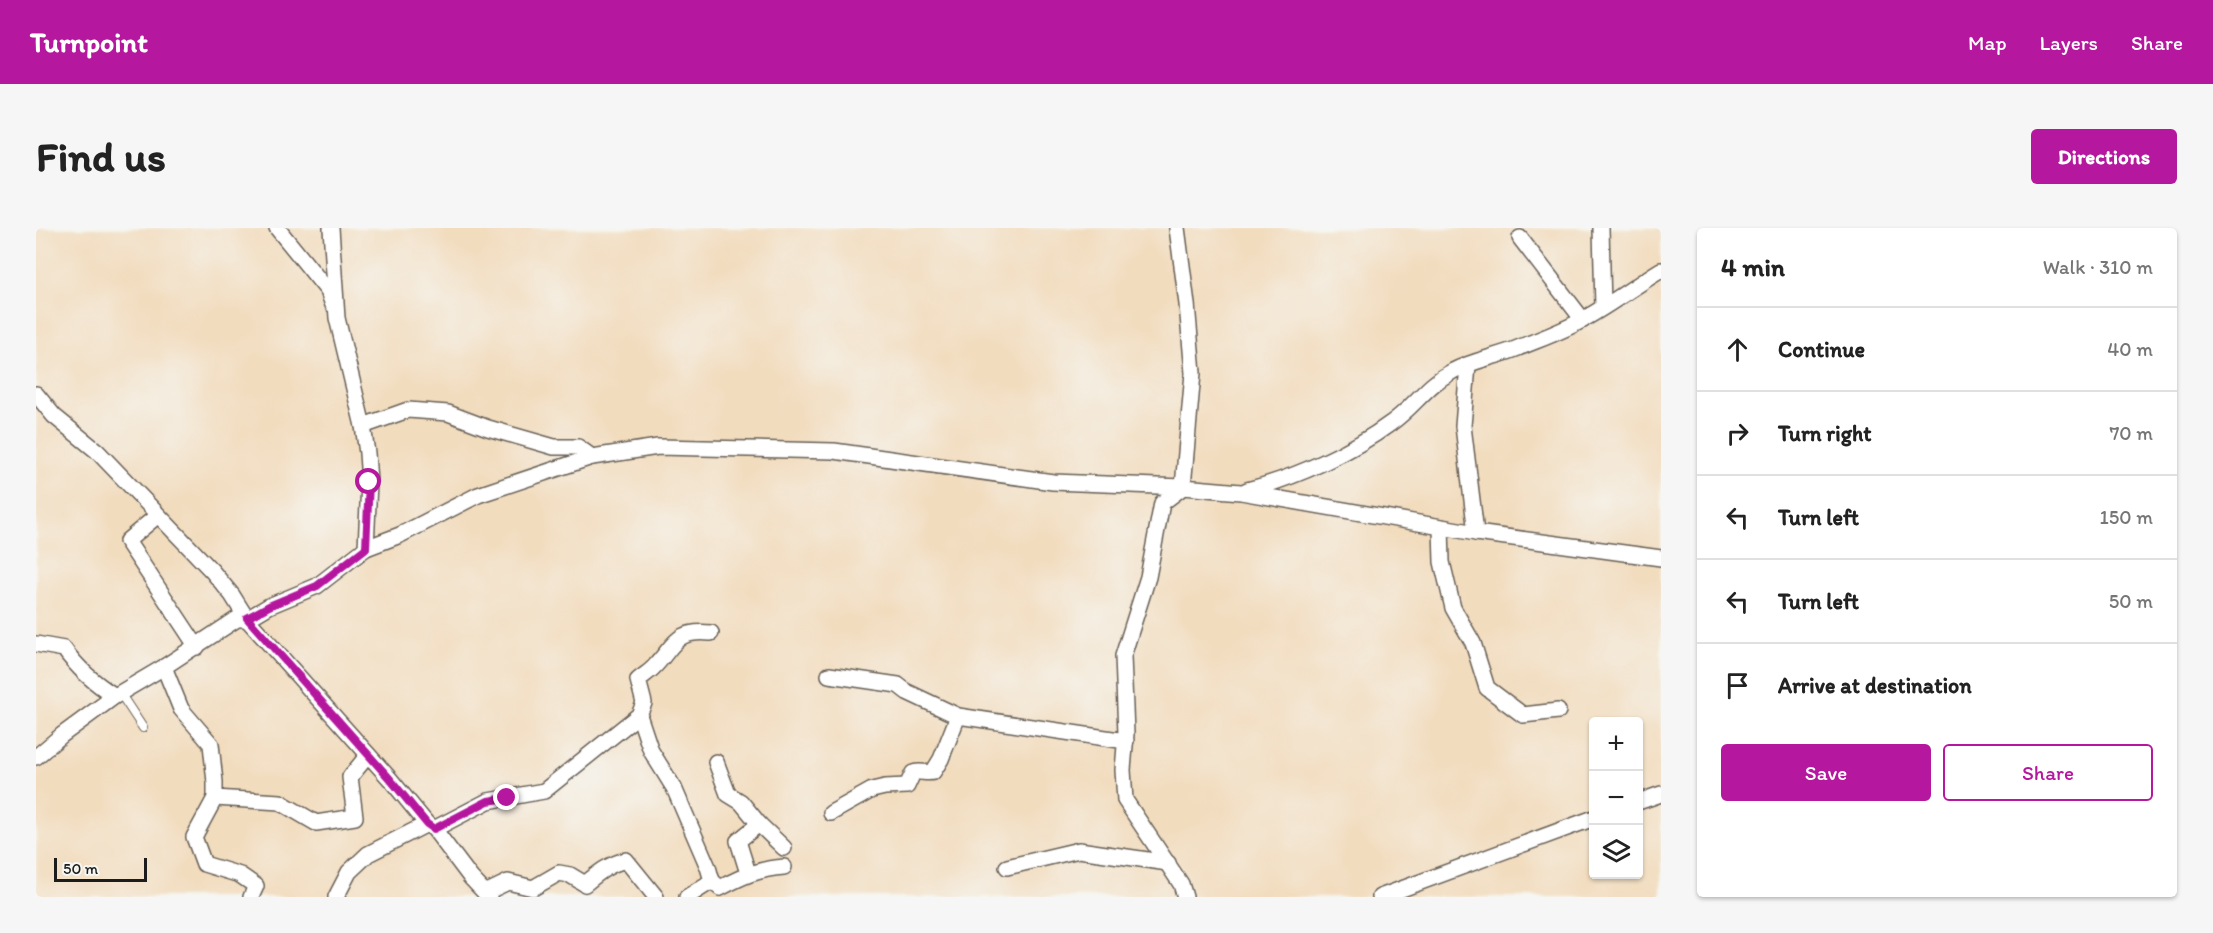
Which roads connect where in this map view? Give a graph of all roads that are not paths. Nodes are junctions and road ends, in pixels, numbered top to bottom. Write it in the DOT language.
graph roads {
  1 [pos="277,228"];
  2 [pos="331,228"];
  3 [pos="1177,228"];
  4 [pos="1601,228"];
  5 [pos="1520,238"];
  6 [pos="1661,270"];
  7 [pos="1603,307"];
  8 [pos="337,318"];
  9 [pos="1583,320"];
  10 [pos="1468,365"];
  11 [pos="36,394"];
  12 [pos="36,412"];
  13 [pos="54,416"];
  14 [pos="363,426"];
  15 [pos="592,457"];
  16 [pos="1183,487"];
  17 [pos="1241,492"];
  18 [pos="158,515"];
  19 [pos="1441,527"];
  20 [pos="1476,533"];
  21 [pos="366,548"];
  22 [pos="1661,558"];
  23 [pos="242,619"];
  24 [pos="711,633"];
  25 [pos="36,644"];
  26 [pos="196,647"];
  27 [pos="164,667"];
  28 [pos="829,675"];
  29 [pos="118,694"];
  30 [pos="1558,711"];
  31 [pos="639,715"];
  32 [pos="958,716"];
  33 [pos="143,728"];
  34 [pos="1126,741"];
  35 [pos="368,755"];
  36 [pos="36,757"];
  37 [pos="716,762"];
  38 [pos="1661,794"];
  39 [pos="215,798"];
  40 [pos="1643,800"];
  41 [pos="831,813"];
  42 [pos="1589,819"];
  43 [pos="759,825"];
  44 [pos="430,826"];
  45 [pos="784,848"];
  46 [pos="1168,863"];
  47 [pos="784,867"];
  48 [pos="1007,867"];
  49 [pos="748,873"];
  50 [pos="712,881"];
  51 [pos="257,894"];
  52 [pos="487,895"];
  53 [pos="336,897"];
  54 [pos="656,897"];
  55 [pos="687,897"];
  56 [pos="1185,897"];
  57 [pos="1380,897"];
  1 -- 8 [label="street"];
  2 -- 8 [label="street"];
  3 -- 16 [label="street"];
  4 -- 7 [label="street"];
  5 -- 9 [label="street"];
  6 -- 7 [label="street"];
  7 -- 9 [label="street"];
  8 -- 14 [label="street"];
  9 -- 10 [label="street"];
  10 -- 17 [label="street"];
  10 -- 20 [label="street"];
  11 -- 13 [label="street"];
  12 -- 13 [label="street"];
  13 -- 18 [label="street"];
  14 -- 15 [label="street"];
  14 -- 21 [label="street"];
  15 -- 16 [label="street"];
  15 -- 21 [label="street"];
  16 -- 17 [label="street"];
  16 -- 34 [label="street"];
  17 -- 19 [label="street"];
  18 -- 23 [label="street"];
  18 -- 26 [label="street"];
  19 -- 20 [label="street"];
  19 -- 30 [label="street"];
  20 -- 22 [label="street"];
  21 -- 23 [label="street"];
  23 -- 26 [label="street"];
  23 -- 35 [label="street"];
  24 -- 31 [label="street"];
  25 -- 29 [label="street"];
  26 -- 27 [label="street"];
  27 -- 29 [label="street"];
  27 -- 39 [label="street"];
  28 -- 32 [label="street"];
  29 -- 33 [label="lane"];
  29 -- 36 [label="street"];
  31 -- 44 [label="street"];
  31 -- 50 [label="street"];
  32 -- 34 [label="street"];
  32 -- 41 [label="street"];
  34 -- 46 [label="street"];
  35 -- 39 [label="street"];
  35 -- 44 [label="street"];
  37 -- 43 [label="street"];
  38 -- 40 [label="street"];
  39 -- 51 [label="street"];
  42 -- 57 [label="street"];
  43 -- 45 [label="street"];
  43 -- 49 [label="street"];
  44 -- 52 [label="street"];
  44 -- 53 [label="street"];
  46 -- 48 [label="street"];
  46 -- 56 [label="street"];
  47 -- 49 [label="street"];
  49 -- 50 [label="street"];
  50 -- 55 [label="street"];
  52 -- 54 [label="street"];
}
